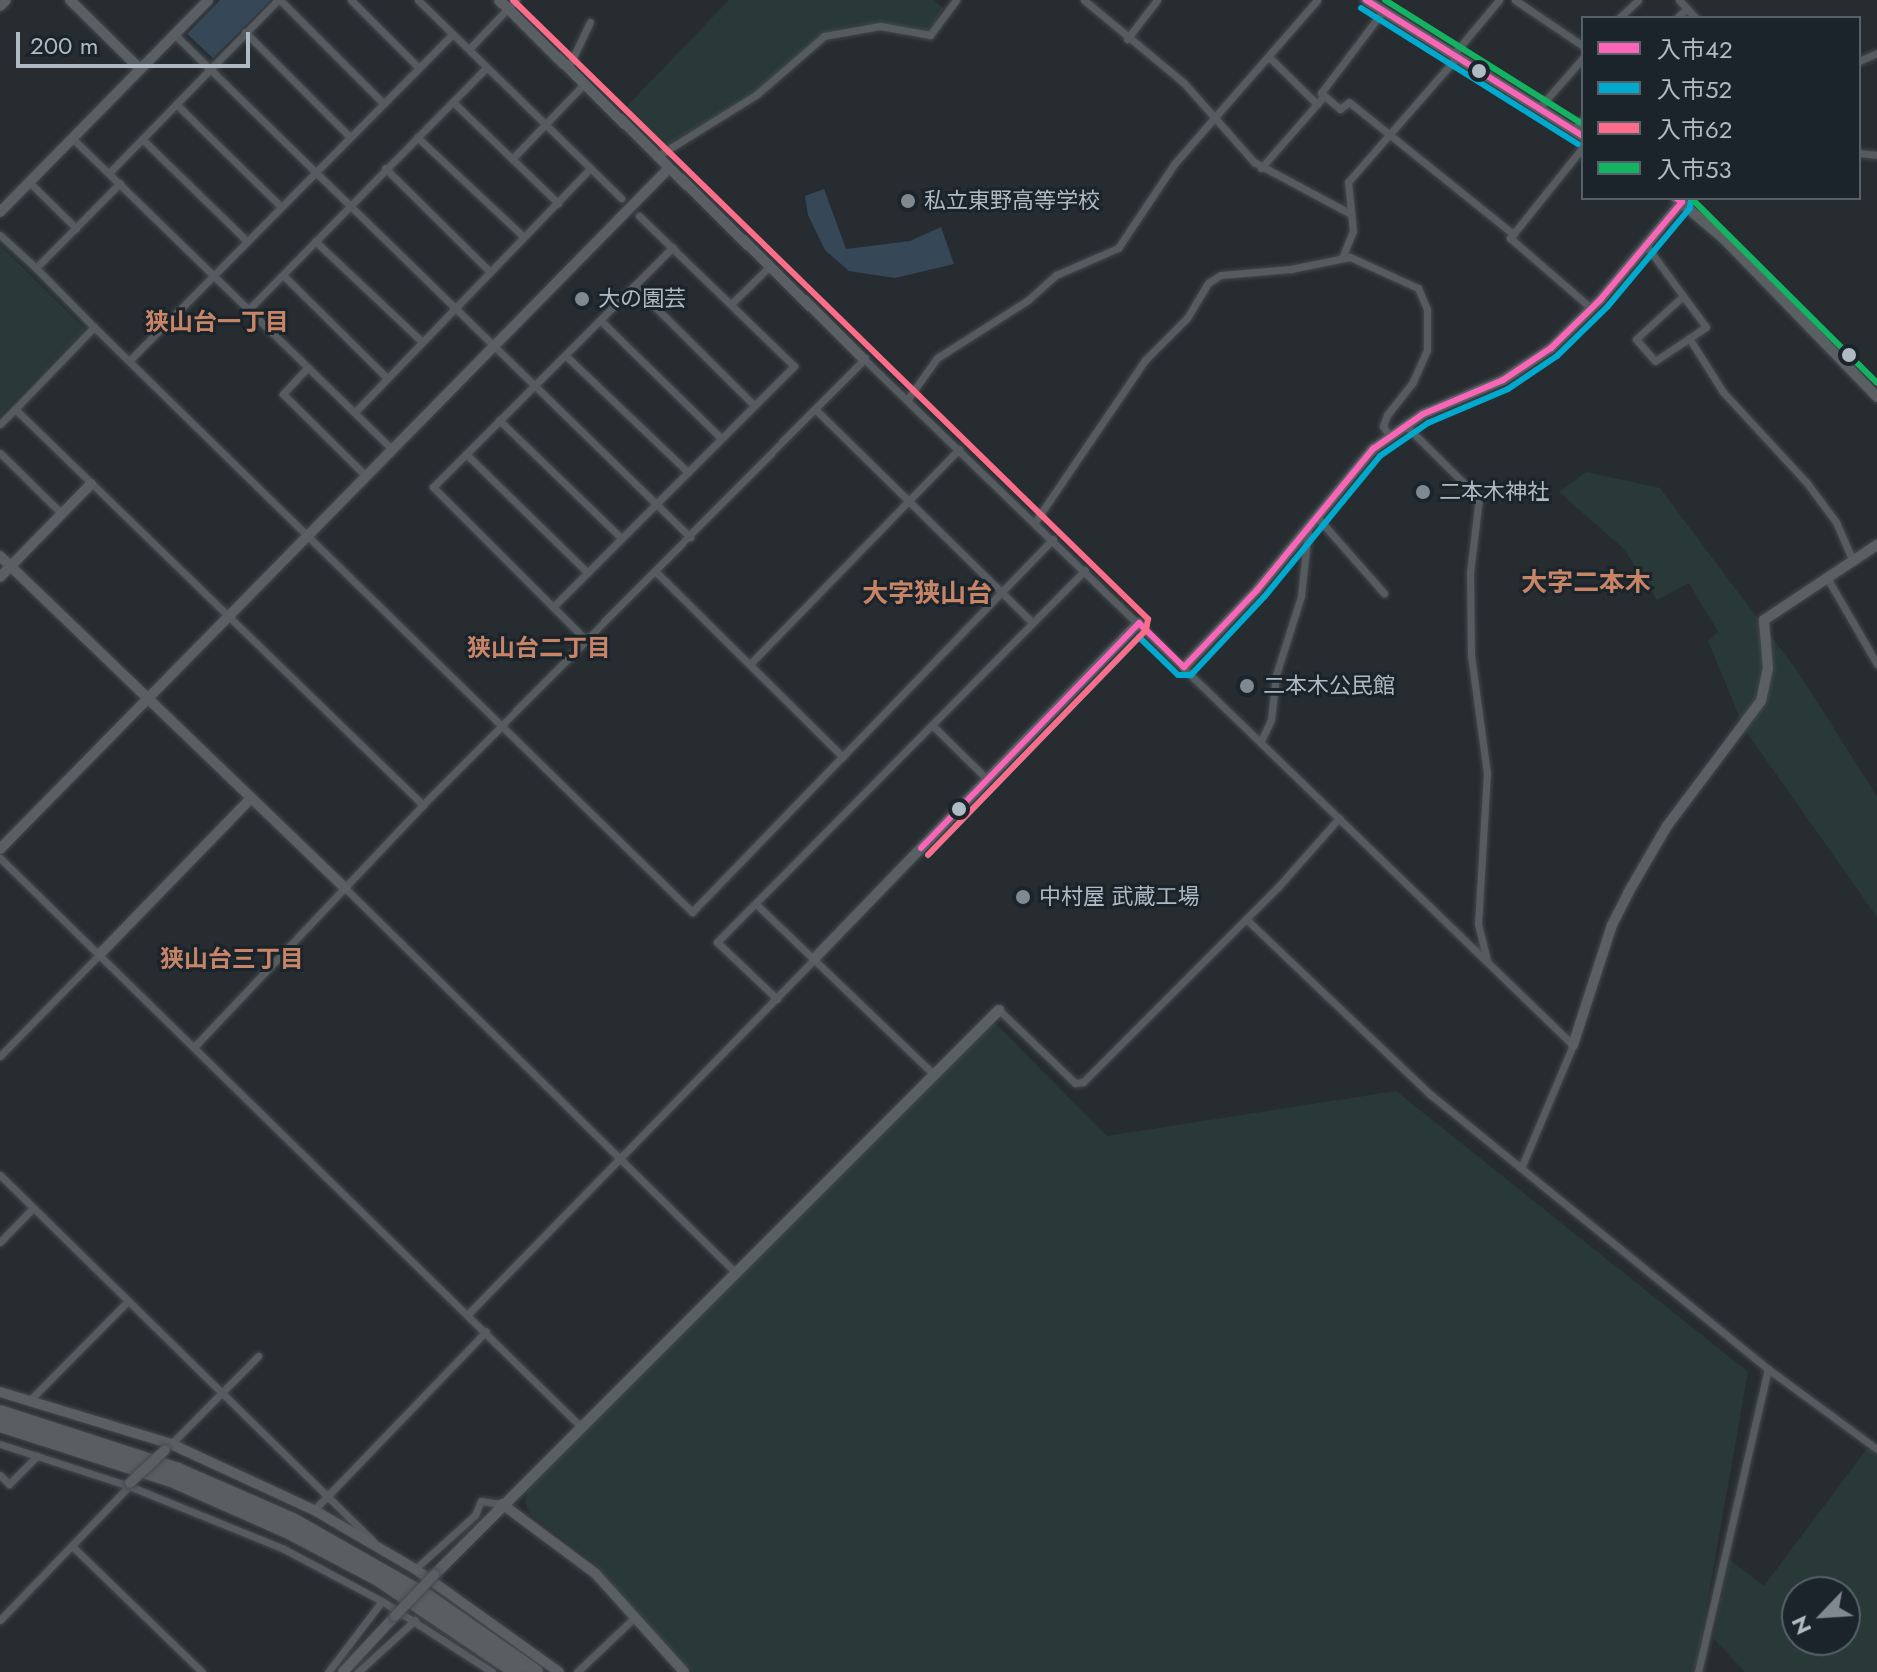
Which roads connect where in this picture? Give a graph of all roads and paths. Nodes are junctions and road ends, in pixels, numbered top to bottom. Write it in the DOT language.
graph roads {
  1 [pos="6,0"];
  2 [pos="70,0"];
  3 [pos="208,0"];
  4 [pos="279,0"];
  5 [pos="351,0"];
  6 [pos="418,0"];
  7 [pos="499,0"];
  8 [pos="516,0"];
  9 [pos="956,0"];
  10 [pos="1084,0"];
  11 [pos="1157,0"];
  12 [pos="1317,0"];
  13 [pos="1366,0"];
  14 [pos="1499,0"];
  15 [pos="1515,0"];
  16 [pos="1638,0"];
  17 [pos="1679,0"];
  18 [pos="0,6"];
  19 [pos="1687,8"];
  20 [pos="509,11"];
  21 [pos="1383,11"];
  22 [pos="1621,16"];
  23 [pos="1679,16"];
  24 [pos="1694,16"];
  25 [pos="590,22"];
  26 [pos="245,32"];
  27 [pos="174,34"];
  28 [pos="453,34"];
  29 [pos="1127,39"];
  30 [pos="1581,45"];
  31 [pos="469,49"];
  32 [pos="1455,56"];
  33 [pos="1270,58"];
  34 [pos="1581,60"];
  35 [pos="487,67"];
  36 [pos="210,68"];
  37 [pos="419,68"];
  38 [pos="568,68"];
  39 [pos="140,69"];
  40 [pos="584,84"];
  41 [pos="1324,96"];
  42 [pos="453,102"];
  43 [pos="383,103"];
  44 [pos="176,104"];
  45 [pos="1317,104"];
  46 [pos="1539,108"];
  47 [pos="1215,118"];
  48 [pos="546,124"];
  49 [pos="1578,132"];
  50 [pos="1392,135"];
  51 [pos="350,137"];
  52 [pos="417,137"];
  53 [pos="72,138"];
  54 [pos="142,139"];
  55 [pos="1581,149"];
  56 [pos="656,157"];
  57 [pos="512,159"];
  58 [pos="385,168"];
  59 [pos="591,168"];
  60 [pos="1261,168"];
  61 [pos="668,169"];
  62 [pos="315,171"];
  63 [pos="109,173"];
  64 [pos="29,182"];
  65 [pos="120,183"];
  66 [pos="621,198"];
  67 [pos="1681,200"];
  68 [pos="1683,200"];
  69 [pos="558,203"];
  70 [pos="349,204"];
  71 [pos="281,207"];
  72 [pos="0,212"];
  73 [pos="1351,214"];
  74 [pos="639,216"];
  75 [pos="76,228"];
  76 [pos="1513,234"];
  77 [pos="0,235"];
  78 [pos="524,237"];
  79 [pos="247,241"];
  80 [pos="315,241"];
  81 [pos="1645,244"];
  82 [pos="673,247"];
  83 [pos="1342,258"];
  84 [pos="769,267"];
  85 [pos="36,268"];
  86 [pos="490,272"];
  87 [pos="283,275"];
  88 [pos="215,277"];
  89 [pos="634,286"];
  90 [pos="1683,296"];
  91 [pos="731,304"];
  92 [pos="455,308"];
  93 [pos="249,309"];
  94 [pos="1592,309"];
  95 [pos="600,320"];
  96 [pos="94,327"];
  97 [pos="1689,338"];
  98 [pos="422,342"];
  99 [pos="494,346"];
  100 [pos="565,355"];
  101 [pos="864,359"];
  102 [pos="129,361"];
  103 [pos="308,367"];
  104 [pos="387,378"];
  105 [pos="535,385"];
  106 [pos="1877,397"];
  107 [pos="907,400"];
  108 [pos="754,405"];
  109 [pos="15,409"];
  110 [pos="815,409"];
  111 [pos="355,412"];
  112 [pos="499,420"];
  113 [pos="0,424"];
  114 [pos="1405,425"];
  115 [pos="1389,435"];
  116 [pos="721,438"];
  117 [pos="392,449"];
  118 [pos="959,449"];
  119 [pos="0,453"];
  120 [pos="466,454"];
  121 [pos="688,472"];
  122 [pos="366,476"];
  123 [pos="91,484"];
  124 [pos="908,501"];
  125 [pos="656,503"];
  126 [pos="62,514"];
  127 [pos="1313,520"];
  128 [pos="1035,522"];
  129 [pos="308,536"];
  130 [pos="690,537"];
  131 [pos="621,538"];
  132 [pos="1053,539"];
  133 [pos="1877,545"];
  134 [pos="0,556"];
  135 [pos="1852,559"];
  136 [pos="11,566"];
  137 [pos="1085,570"];
  138 [pos="655,571"];
  139 [pos="587,572"];
  140 [pos="1826,576"];
  141 [pos="0,577"];
  142 [pos="1003,593"];
  143 [pos="1384,593"];
  144 [pos="553,607"];
  145 [pos="228,618"];
  146 [pos="1033,623"];
  147 [pos="1139,623"];
  148 [pos="587,641"];
  149 [pos="750,664"];
  150 [pos="1877,664"];
  151 [pos="1184,667"];
  152 [pos="147,698"];
  153 [pos="503,726"];
  154 [pos="933,726"];
  155 [pos="1261,741"];
  156 [pos="843,757"];
  157 [pos="987,779"];
  158 [pos="250,799"];
  159 [pos="423,805"];
  160 [pos="1339,818"];
  161 [pos="0,849"];
  162 [pos="0,858"];
  163 [pos="345,888"];
  164 [pos="756,904"];
  165 [pos="1246,919"];
  166 [pos="101,953"];
  167 [pos="814,959"];
  168 [pos="1487,961"];
  169 [pos="777,999"];
  170 [pos="999,1010"];
  171 [pos="1573,1045"];
  172 [pos="195,1046"];
  173 [pos="0,1056"];
  174 [pos="932,1073"];
  175 [pos="620,1159"];
  176 [pos="1522,1166"];
  177 [pos="0,1175"];
  178 [pos="33,1208"];
  179 [pos="0,1242"];
  180 [pos="735,1272"];
  181 [pos="128,1301"];
  182 [pos="469,1313"];
  183 [pos="486,1331"];
  184 [pos="258,1356"];
  185 [pos="1768,1369"];
  186 [pos="0,1392"];
  187 [pos="221,1392"];
  188 [pos="30,1400"];
  189 [pos="0,1412"];
  190 [pos="0,1425"];
  191 [pos="581,1427"];
  192 [pos="0,1444"];
  193 [pos="168,1447"];
  194 [pos="1877,1449"];
  195 [pos="37,1456"];
  196 [pos="0,1475"];
  197 [pos="130,1485"];
  198 [pos="327,1496"];
  199 [pos="502,1504"];
  200 [pos="314,1510"];
  201 [pos="72,1546"];
  202 [pos="380,1548"];
  203 [pos="415,1569"];
  204 [pos="382,1601"];
  205 [pos="635,1617"];
  206 [pos="0,1620"];
  207 [pos="415,1620"];
  208 [pos="202,1672"];
  209 [pos="328,1672"];
  210 [pos="343,1672"];
  211 [pos="358,1672"];
  212 [pos="492,1672"];
  213 [pos="516,1672"];
  214 [pos="536,1672"];
  215 [pos="559,1672"];
  216 [pos="577,1672"];
  217 [pos="684,1672"];
  218 [pos="1698,1672"];
  1 -- 18 [label="street"];
  2 -- 39 [label="street"];
  3 -- 27 [label="street"];
  4 -- 26 [label="street"];
  4 -- 43 [label="street"];
  5 -- 37 [label="street"];
  6 -- 28 [label="street"];
  7 -- 20 [label="street"];
  8 -- 20 [label="street"];
  9 -- 56 [label="street"];
  10 -- 29 [label="street"];
  11 -- 29 [label="street"];
  12 -- 33 [label="street"];
  13 -- 21 [label="street"];
  14 -- 32 [label="street"];
  15 -- 30 [label="street"];
  16 -- 22 [label="street"];
  17 -- 19 [label="street"];
  19 -- 23 [label="street"];
  19 -- 24 [label="street"];
  20 -- 31 [label="street"];
  20 -- 38 [label="street"];
  21 -- 32 [label="street"];
  21 -- 41 [label="street"];
  25 -- 38 [label="street"];
  26 -- 36 [label="street"];
  26 -- 51 [label="street"];
  27 -- 36 [label="street"];
  27 -- 39 [label="street"];
  28 -- 31 [label="street"];
  28 -- 37 [label="street"];
  29 -- 47 [label="street"];
  31 -- 35 [label="street"];
  32 -- 46 [label="street"];
  32 -- 50 [label="street"];
  33 -- 45 [label="street"];
  33 -- 47 [label="street"];
  34 -- 46 [label="street"];
  35 -- 42 [label="street"];
  35 -- 48 [label="street"];
  36 -- 44 [label="street"];
  36 -- 62 [label="street"];
  37 -- 43 [label="street"];
  38 -- 40 [label="street"];
  39 -- 53 [label="street"];
  40 -- 48 [label="street"];
  40 -- 56 [label="street"];
  41 -- 45 [label="street"];
  41 -- 50 [label="street"];
  42 -- 52 [label="street"];
  42 -- 57 [label="street"];
  43 -- 51 [label="street"];
  44 -- 54 [label="street"];
  44 -- 71 [label="street"];
  45 -- 60 [label="street"];
  46 -- 49 [label="street"];
  47 -- 60 [label="street"];
  47 -- 107 [label="street"];
  48 -- 57 [label="street"];
  48 -- 59 [label="street"];
  50 -- 73 [label="street"];
  50 -- 76 [label="street"];
  51 -- 62 [label="street"];
  52 -- 58 [label="street"];
  52 -- 78 [label="street"];
  53 -- 63 [label="street"];
  53 -- 64 [label="street"];
  54 -- 63 [label="street"];
  54 -- 79 [label="street"];
  55 -- 76 [label="street"];
  56 -- 61 [label="street"];
  57 -- 69 [label="street"];
  58 -- 70 [label="street"];
  58 -- 86 [label="street"];
  59 -- 66 [label="street"];
  59 -- 69 [label="street"];
  60 -- 73 [label="street"];
  61 -- 84 [label="street"];
  61 -- 99 [label="street"];
  62 -- 70 [label="street"];
  62 -- 71 [label="street"];
  63 -- 65 [label="street"];
  64 -- 72 [label="street"];
  64 -- 75 [label="street"];
  65 -- 75 [label="street"];
  65 -- 88 [label="street"];
  67 -- 81 [label="street"];
  68 -- 106 [label="street"];
  69 -- 78 [label="street"];
  70 -- 80 [label="street"];
  70 -- 92 [label="street"];
  71 -- 79 [label="street"];
  73 -- 83 [label="street"];
  74 -- 82 [label="street"];
  75 -- 85 [label="street"];
  76 -- 94 [label="street"];
  77 -- 85 [label="street"];
  78 -- 86 [label="street"];
  79 -- 88 [label="street"];
  80 -- 87 [label="street"];
  80 -- 98 [label="street"];
  81 -- 90 [label="street"];
  81 -- 94 [label="street"];
  82 -- 89 [label="street"];
  82 -- 91 [label="street"];
  83 -- 115 [label="street"];
  83 -- 128 [label="street"];
  84 -- 91 [label="street"];
  84 -- 101 [label="street"];
  85 -- 96 [label="street"];
  86 -- 92 [label="street"];
  87 -- 93 [label="street"];
  87 -- 104 [label="street"];
  88 -- 93 [label="street"];
  88 -- 102 [label="street"];
  89 -- 95 [label="street"];
  89 -- 108 [label="street"];
  90 -- 97 [label="street"];
  90 -- 97 [label="street"];
  91 -- 108 [label="street"];
  92 -- 98 [label="street"];
  92 -- 99 [label="street"];
  93 -- 103 [label="street"];
  94 -- 114 [label="street"];
  95 -- 100 [label="street"];
  95 -- 116 [label="street"];
  96 -- 102 [label="street"];
  96 -- 109 [label="street"];
  97 -- 135 [label="street"];
  98 -- 104 [label="street"];
  99 -- 105 [label="street"];
  99 -- 117 [label="street"];
  100 -- 105 [label="street"];
  100 -- 121 [label="street"];
  101 -- 107 [label="street"];
  101 -- 110 [label="street"];
  102 -- 129 [label="street"];
  103 -- 111 [label="street"];
  103 -- 122 [label="street"];
  104 -- 111 [label="street"];
  105 -- 112 [label="street"];
  105 -- 125 [label="street"];
  107 -- 118 [label="street"];
  108 -- 116 [label="street"];
  109 -- 113 [label="street"];
  109 -- 123 [label="street"];
  110 -- 124 [label="street"];
  110 -- 130 [label="street"];
  111 -- 117 [label="street"];
  112 -- 120 [label="street"];
  112 -- 131 [label="street"];
  114 -- 115 [label="street"];
  114 -- 168 [label="street"];
  115 -- 127 [label="street"];
  116 -- 121 [label="street"];
  117 -- 122 [label="street"];
  118 -- 124 [label="street"];
  118 -- 128 [label="street"];
  119 -- 126 [label="street"];
  120 -- 139 [label="street"];
  120 -- 144 [label="street"];
  121 -- 125 [label="street"];
  122 -- 129 [label="street"];
  123 -- 126 [label="street"];
  123 -- 145 [label="street"];
  124 -- 142 [label="street"];
  124 -- 149 [label="street"];
  125 -- 130 [label="street"];
  125 -- 131 [label="street"];
  126 -- 136 [label="street"];
  127 -- 143 [label="street"];
  127 -- 151 [label="street"];
  127 -- 155 [label="street"];
  128 -- 132 [label="street"];
  129 -- 145 [label="street"];
  129 -- 153 [label="street"];
  130 -- 138 [label="street"];
  131 -- 139 [label="street"];
  132 -- 137 [label="street"];
  132 -- 142 [label="street"];
  133 -- 135 [label="street"];
  134 -- 136 [label="street"];
  135 -- 140 [label="street"];
  136 -- 141 [label="street"];
  136 -- 152 [label="street"];
  137 -- 146 [label="street"];
  137 -- 147 [label="street"];
  138 -- 148 [label="street"];
  138 -- 149 [label="street"];
  139 -- 144 [label="street"];
  140 -- 150 [label="street"];
  140 -- 171 [label="street"];
  142 -- 146 [label="street"];
  142 -- 156 [label="street"];
  144 -- 148 [label="street"];
  145 -- 152 [label="street"];
  145 -- 159 [label="street"];
  146 -- 154 [label="street"];
  147 -- 151 [label="street"];
  147 -- 157 [label="street"];
  148 -- 153 [label="street"];
  149 -- 156 [label="street"];
  151 -- 155 [label="street"];
  152 -- 158 [label="street"];
  152 -- 161 [label="street"];
  153 -- 156 [label="street"];
  153 -- 159 [label="street"];
  154 -- 157 [label="street"];
  154 -- 164 [label="street"];
  155 -- 160 [label="street"];
  157 -- 167 [label="street"];
  158 -- 163 [label="street"];
  158 -- 166 [label="street"];
  159 -- 163 [label="street"];
  160 -- 165 [label="street"];
  160 -- 168 [label="street"];
  162 -- 166 [label="street"];
  163 -- 172 [label="street"];
  163 -- 175 [label="street"];
  164 -- 167 [label="street"];
  164 -- 169 [label="street"];
  165 -- 170 [label="street"];
  165 -- 176 [label="street"];
  166 -- 172 [label="street"];
  166 -- 173 [label="street"];
  167 -- 169 [label="street"];
  167 -- 174 [label="street"];
  168 -- 171 [label="street"];
  169 -- 175 [label="street"];
  170 -- 174 [label="street"];
  171 -- 176 [label="street"];
  172 -- 182 [label="street"];
  174 -- 180 [label="street"];
  175 -- 180 [label="street"];
  175 -- 182 [label="street"];
  176 -- 185 [label="street"];
  177 -- 178 [label="street"];
  178 -- 179 [label="street"];
  178 -- 181 [label="street"];
  180 -- 191 [label="street"];
  181 -- 187 [label="street"];
  181 -- 188 [label="street"];
  182 -- 183 [label="street"];
  183 -- 191 [label="street"];
  183 -- 198 [label="street"];
  184 -- 187 [label="street"];
  185 -- 194 [label="street"];
  185 -- 218 [label="street"];
  186 -- 188 [label="street"];
  187 -- 193 [label="street"];
  187 -- 198 [label="street"];
  188 -- 193 [label="street"];
  189 -- 214 [label="highway"];
  190 -- 213 [label="highway"];
  191 -- 199 [label="street"];
  192 -- 195 [label="street"];
  193 -- 197 [label="street, bridge"];
  193 -- 200 [label="street"];
  195 -- 196 [label="street"];
  195 -- 197 [label="street"];
  197 -- 201 [label="street"];
  197 -- 204 [label="street"];
  198 -- 200 [label="street"];
  198 -- 202 [label="street"];
  199 -- 203 [label="street"];
  199 -- 205 [label="street"];
  199 -- 210 [label="street, bridge"];
  200 -- 202 [label="street"];
  201 -- 206 [label="street"];
  201 -- 208 [label="street"];
  202 -- 203 [label="street"];
  203 -- 215 [label="street"];
  204 -- 207 [label="street"];
  204 -- 209 [label="street"];
  205 -- 216 [label="street"];
  205 -- 217 [label="street"];
  207 -- 211 [label="street"];
  207 -- 212 [label="street"];
}
